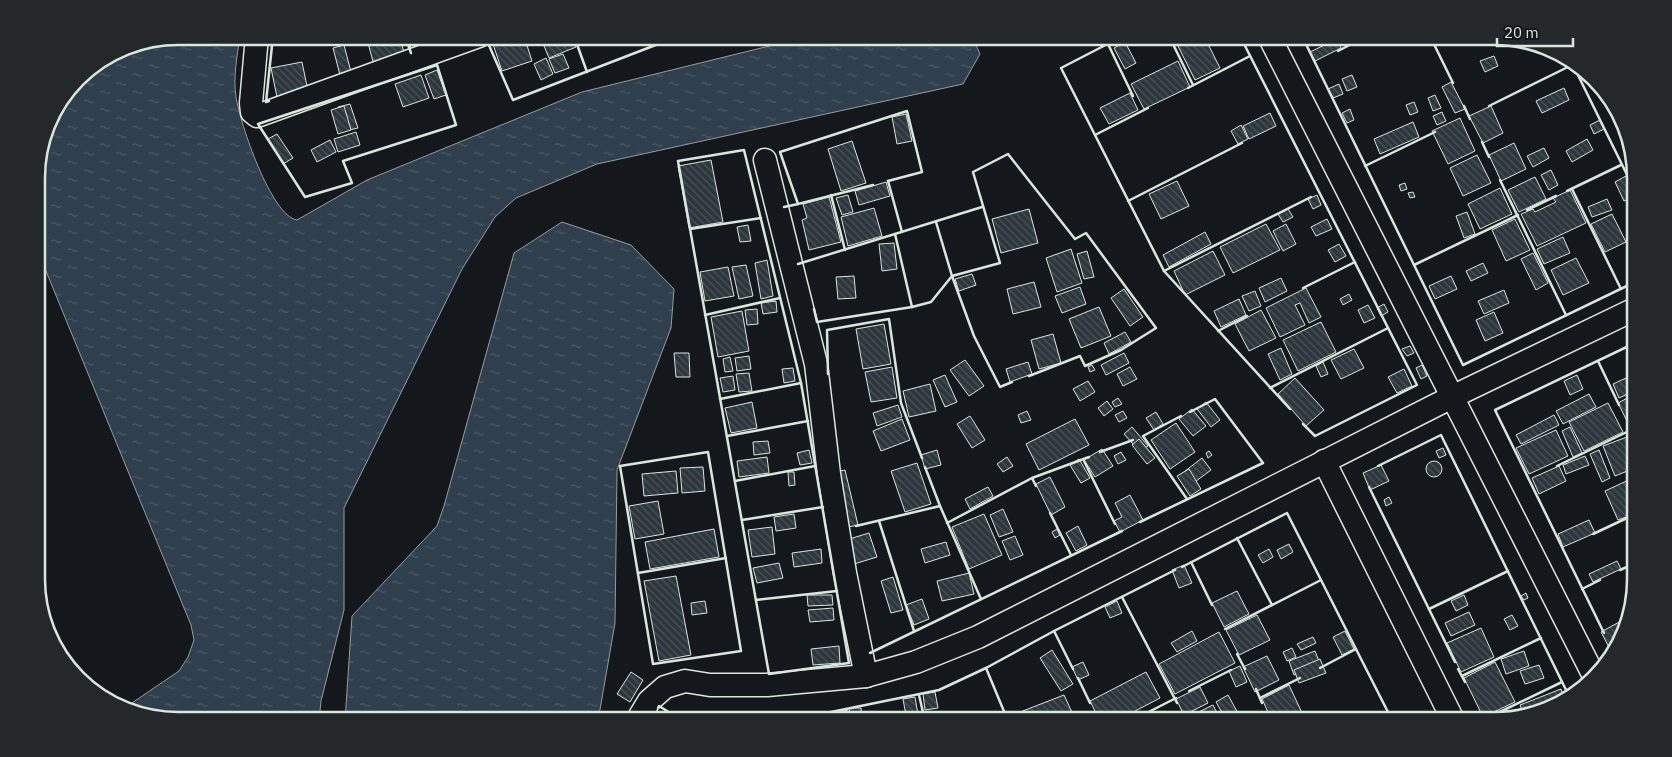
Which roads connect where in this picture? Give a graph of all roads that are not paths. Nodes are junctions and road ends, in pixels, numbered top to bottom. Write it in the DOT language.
graph roads {
  1 [pos="256,45"];
  2 [pos="454,45"];
  3 [pos="1274,45"];
  4 [pos="766,160"];
  5 [pos="1627,313"];
  6 [pos="1452,397"];
  7 [pos="1324,461"];
  8 [pos="1591,670"];
  9 [pos="866,676"];
  10 [pos="642,712"];
  11 [pos="1449,712"];
  1 -- 2 [label="street"];
  3 -- 6 [label="street"];
  4 -- 9 [label="street"];
  5 -- 6 [label="street"];
  6 -- 7 [label="street"];
  6 -- 8 [label="street"];
  7 -- 9 [label="street"];
  7 -- 11 [label="street"];
  9 -- 10 [label="street"];
}
